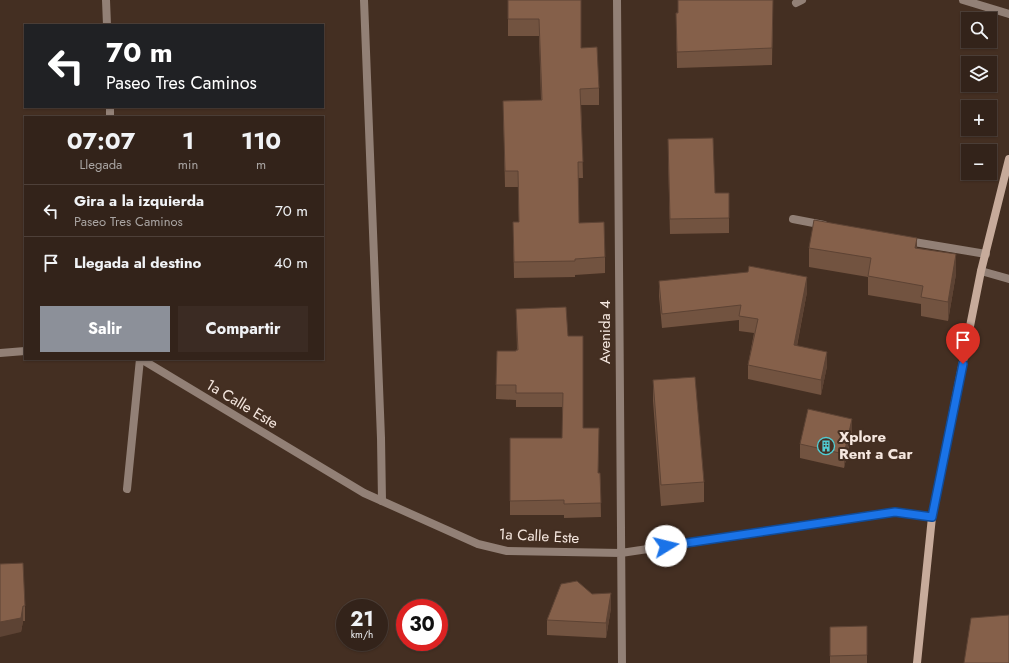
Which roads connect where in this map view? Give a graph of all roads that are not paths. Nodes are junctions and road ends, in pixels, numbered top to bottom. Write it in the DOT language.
graph roads {
  1 [pos="106,0"];
  2 [pos="364,0"];
  3 [pos="617,0"];
  4 [pos="963,0"];
  5 [pos="1009,14"];
  6 [pos="107,24"];
  7 [pos="1009,159"];
  8 [pos="793,219"];
  9 [pos="832,226"];
  10 [pos="901,239"];
  11 [pos="986,254"];
  12 [pos="981,271"];
  13 [pos="1009,279"];
  14 [pos="24,351"];
  15 [pos="0,353"];
  16 [pos="140,360"];
  17 [pos="142,360"];
  18 [pos="127,488"];
  19 [pos="382,501"];
  20 [pos="932,517"];
  21 [pos="621,553"];
  22 [pos="622,663"];
  23 [pos="917,663"];
  1 -- 6 [label="street"];
  2 -- 19 [label="street"];
  3 -- 21 [label="street, Avenida 4"];
  4 -- 5 [label="street"];
  7 -- 11 [label="street"];
  8 -- 9 [label="street"];
  10 -- 11 [label="street"];
  11 -- 12 [label="street"];
  12 -- 13 [label="street"];
  12 -- 20 [label="street"];
  14 -- 15 [label="street"];
  16 -- 18 [label="street"];
  17 -- 19 [label="street, 1a Calle Este"];
  19 -- 21 [label="street, 1a Calle Este"];
  20 -- 21 [label="street, 1a Calle Este"];
  20 -- 23 [label="street"];
  21 -- 22 [label="street, Avenida 4"];
}
